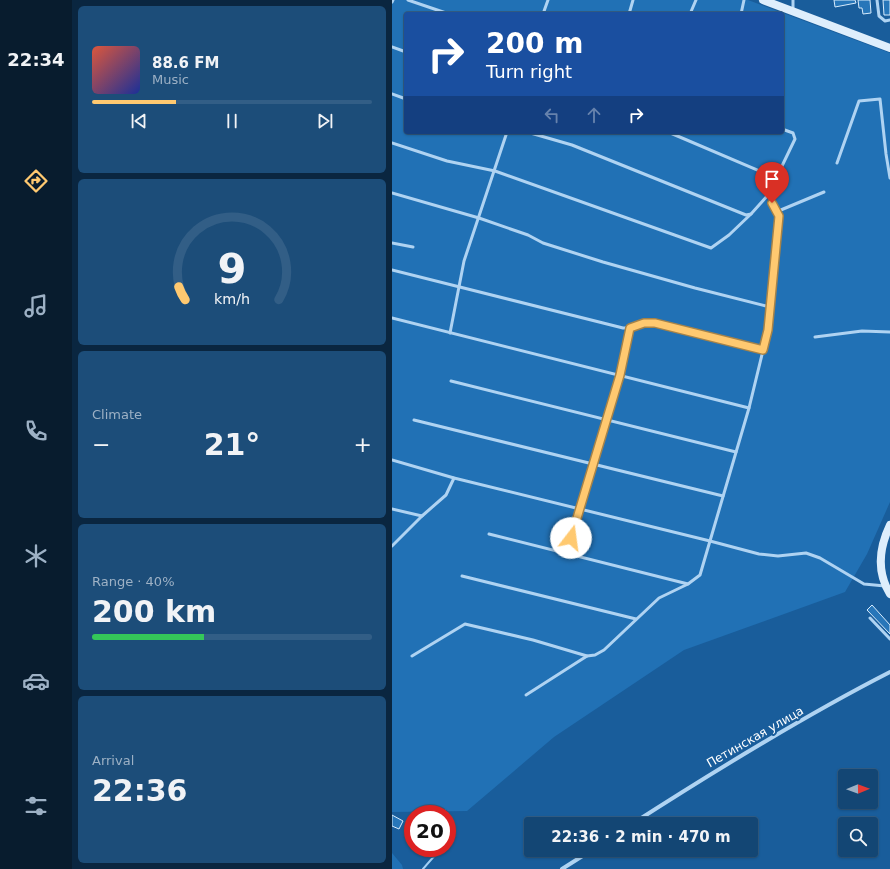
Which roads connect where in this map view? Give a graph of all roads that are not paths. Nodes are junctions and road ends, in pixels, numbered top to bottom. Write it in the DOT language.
graph roads {
  1 [pos="408,0"];
  2 [pos="548,0"];
  3 [pos="633,0"];
  4 [pos="696,0"];
  5 [pos="744,0"];
  6 [pos="763,0"];
  7 [pos="793,0"];
  8 [pos="877,0"];
  9 [pos="443,12"];
  10 [pos="544,12"];
  11 [pos="630,12"];
  12 [pos="691,12"];
  13 [pos="741,12"];
  14 [pos="794,12"];
  15 [pos="890,20"];
  16 [pos="392,47"];
  17 [pos="890,48"];
  18 [pos="404,51"];
  19 [pos="392,94"];
  20 [pos="404,98"];
  21 [pos="784,130"];
  22 [pos="506,134"];
  23 [pos="534,134"];
  24 [pos="673,134"];
  25 [pos="392,143"];
  26 [pos="837,163"];
  27 [pos="495,171"];
  28 [pos="776,178"];
  29 [pos="890,178"];
  30 [pos="824,192"];
  31 [pos="392,193"];
  32 [pos="768,195"];
  33 [pos="776,212"];
  34 [pos="751,214"];
  35 [pos="479,218"];
  36 [pos="392,242"];
  37 [pos="413,247"];
  38 [pos="392,270"];
  39 [pos="460,288"];
  40 [pos="770,307"];
  41 [pos="392,318"];
  42 [pos="630,328"];
  43 [pos="890,332"];
  44 [pos="450,333"];
  45 [pos="815,337"];
  46 [pos="763,350"];
  47 [pos="620,375"];
  48 [pos="451,381"];
  49 [pos="749,408"];
  50 [pos="414,420"];
  51 [pos="607,420"];
  52 [pos="736,452"];
  53 [pos="392,460"];
  54 [pos="593,465"];
  55 [pos="454,478"];
  56 [pos="723,496"];
  57 [pos="579,508"];
  58 [pos="392,509"];
  59 [pos="422,516"];
  60 [pos="890,525"];
  61 [pos="489,534"];
  62 [pos="710,540"];
  63 [pos="392,546"];
  64 [pos="567,553"];
  65 [pos="462,576"];
  66 [pos="688,584"];
  67 [pos="885,586"];
  68 [pos="890,594"];
  69 [pos="870,618"];
  70 [pos="636,619"];
  71 [pos="890,639"];
  72 [pos="412,656"];
  73 [pos="587,656"];
  74 [pos="890,672"];
  75 [pos="526,695"];
  76 [pos="643,817"];
  77 [pos="581,857"];
  78 [pos="562,869"];
  1 -- 9 [label="lane"];
  2 -- 10 [label="lane"];
  3 -- 11 [label="lane"];
  4 -- 12 [label="lane"];
  5 -- 13 [label="lane"];
  6 -- 14 [label="street"];
  7 -- 14 [label="lane"];
  8 -- 15 [label="lane"];
  14 -- 17 [label="street"];
  16 -- 18 [label="lane"];
  19 -- 20 [label="lane"];
  21 -- 28 [label="lane"];
  22 -- 27 [label="lane"];
  23 -- 34 [label="lane"];
  24 -- 28 [label="lane"];
  25 -- 27 [label="lane"];
  26 -- 29 [label="lane"];
  27 -- 34 [label="lane"];
  27 -- 35 [label="lane"];
  28 -- 32 [label="lane"];
  30 -- 33 [label="lane"];
  31 -- 35 [label="lane"];
  32 -- 33 [label="lane"];
  32 -- 34 [label="lane"];
  33 -- 40 [label="lane"];
  35 -- 39 [label="lane"];
  35 -- 40 [label="lane"];
  36 -- 37 [label="lane"];
  38 -- 39 [label="lane"];
  39 -- 42 [label="lane"];
  39 -- 44 [label="lane"];
  40 -- 46 [label="lane"];
  41 -- 44 [label="lane"];
  42 -- 46 [label="lane"];
  42 -- 47 [label="lane"];
  43 -- 45 [label="lane"];
  44 -- 47 [label="lane"];
  46 -- 49 [label="lane"];
  47 -- 49 [label="lane"];
  47 -- 51 [label="lane"];
  48 -- 51 [label="lane"];
  49 -- 52 [label="lane"];
  50 -- 54 [label="lane"];
  51 -- 52 [label="lane"];
  51 -- 54 [label="lane"];
  52 -- 56 [label="lane"];
  53 -- 55 [label="lane"];
  54 -- 56 [label="lane"];
  54 -- 57 [label="lane"];
  55 -- 57 [label="lane"];
  55 -- 59 [label="lane"];
  56 -- 62 [label="lane"];
  57 -- 62 [label="lane"];
  57 -- 64 [label="lane"];
  58 -- 59 [label="lane"];
  59 -- 63 [label="lane"];
  60 -- 67 [label="street"];
  61 -- 64 [label="lane"];
  62 -- 66 [label="lane"];
  62 -- 67 [label="lane"];
  64 -- 66 [label="lane"];
  65 -- 70 [label="lane"];
  66 -- 70 [label="lane"];
  67 -- 68 [label="street"];
  69 -- 71 [label="lane"];
  70 -- 73 [label="lane"];
  72 -- 73 [label="lane"];
  73 -- 75 [label="lane"];
  74 -- 76 [label="street, Петинская улица"];
  77 -- 78 [label="street"];
}
